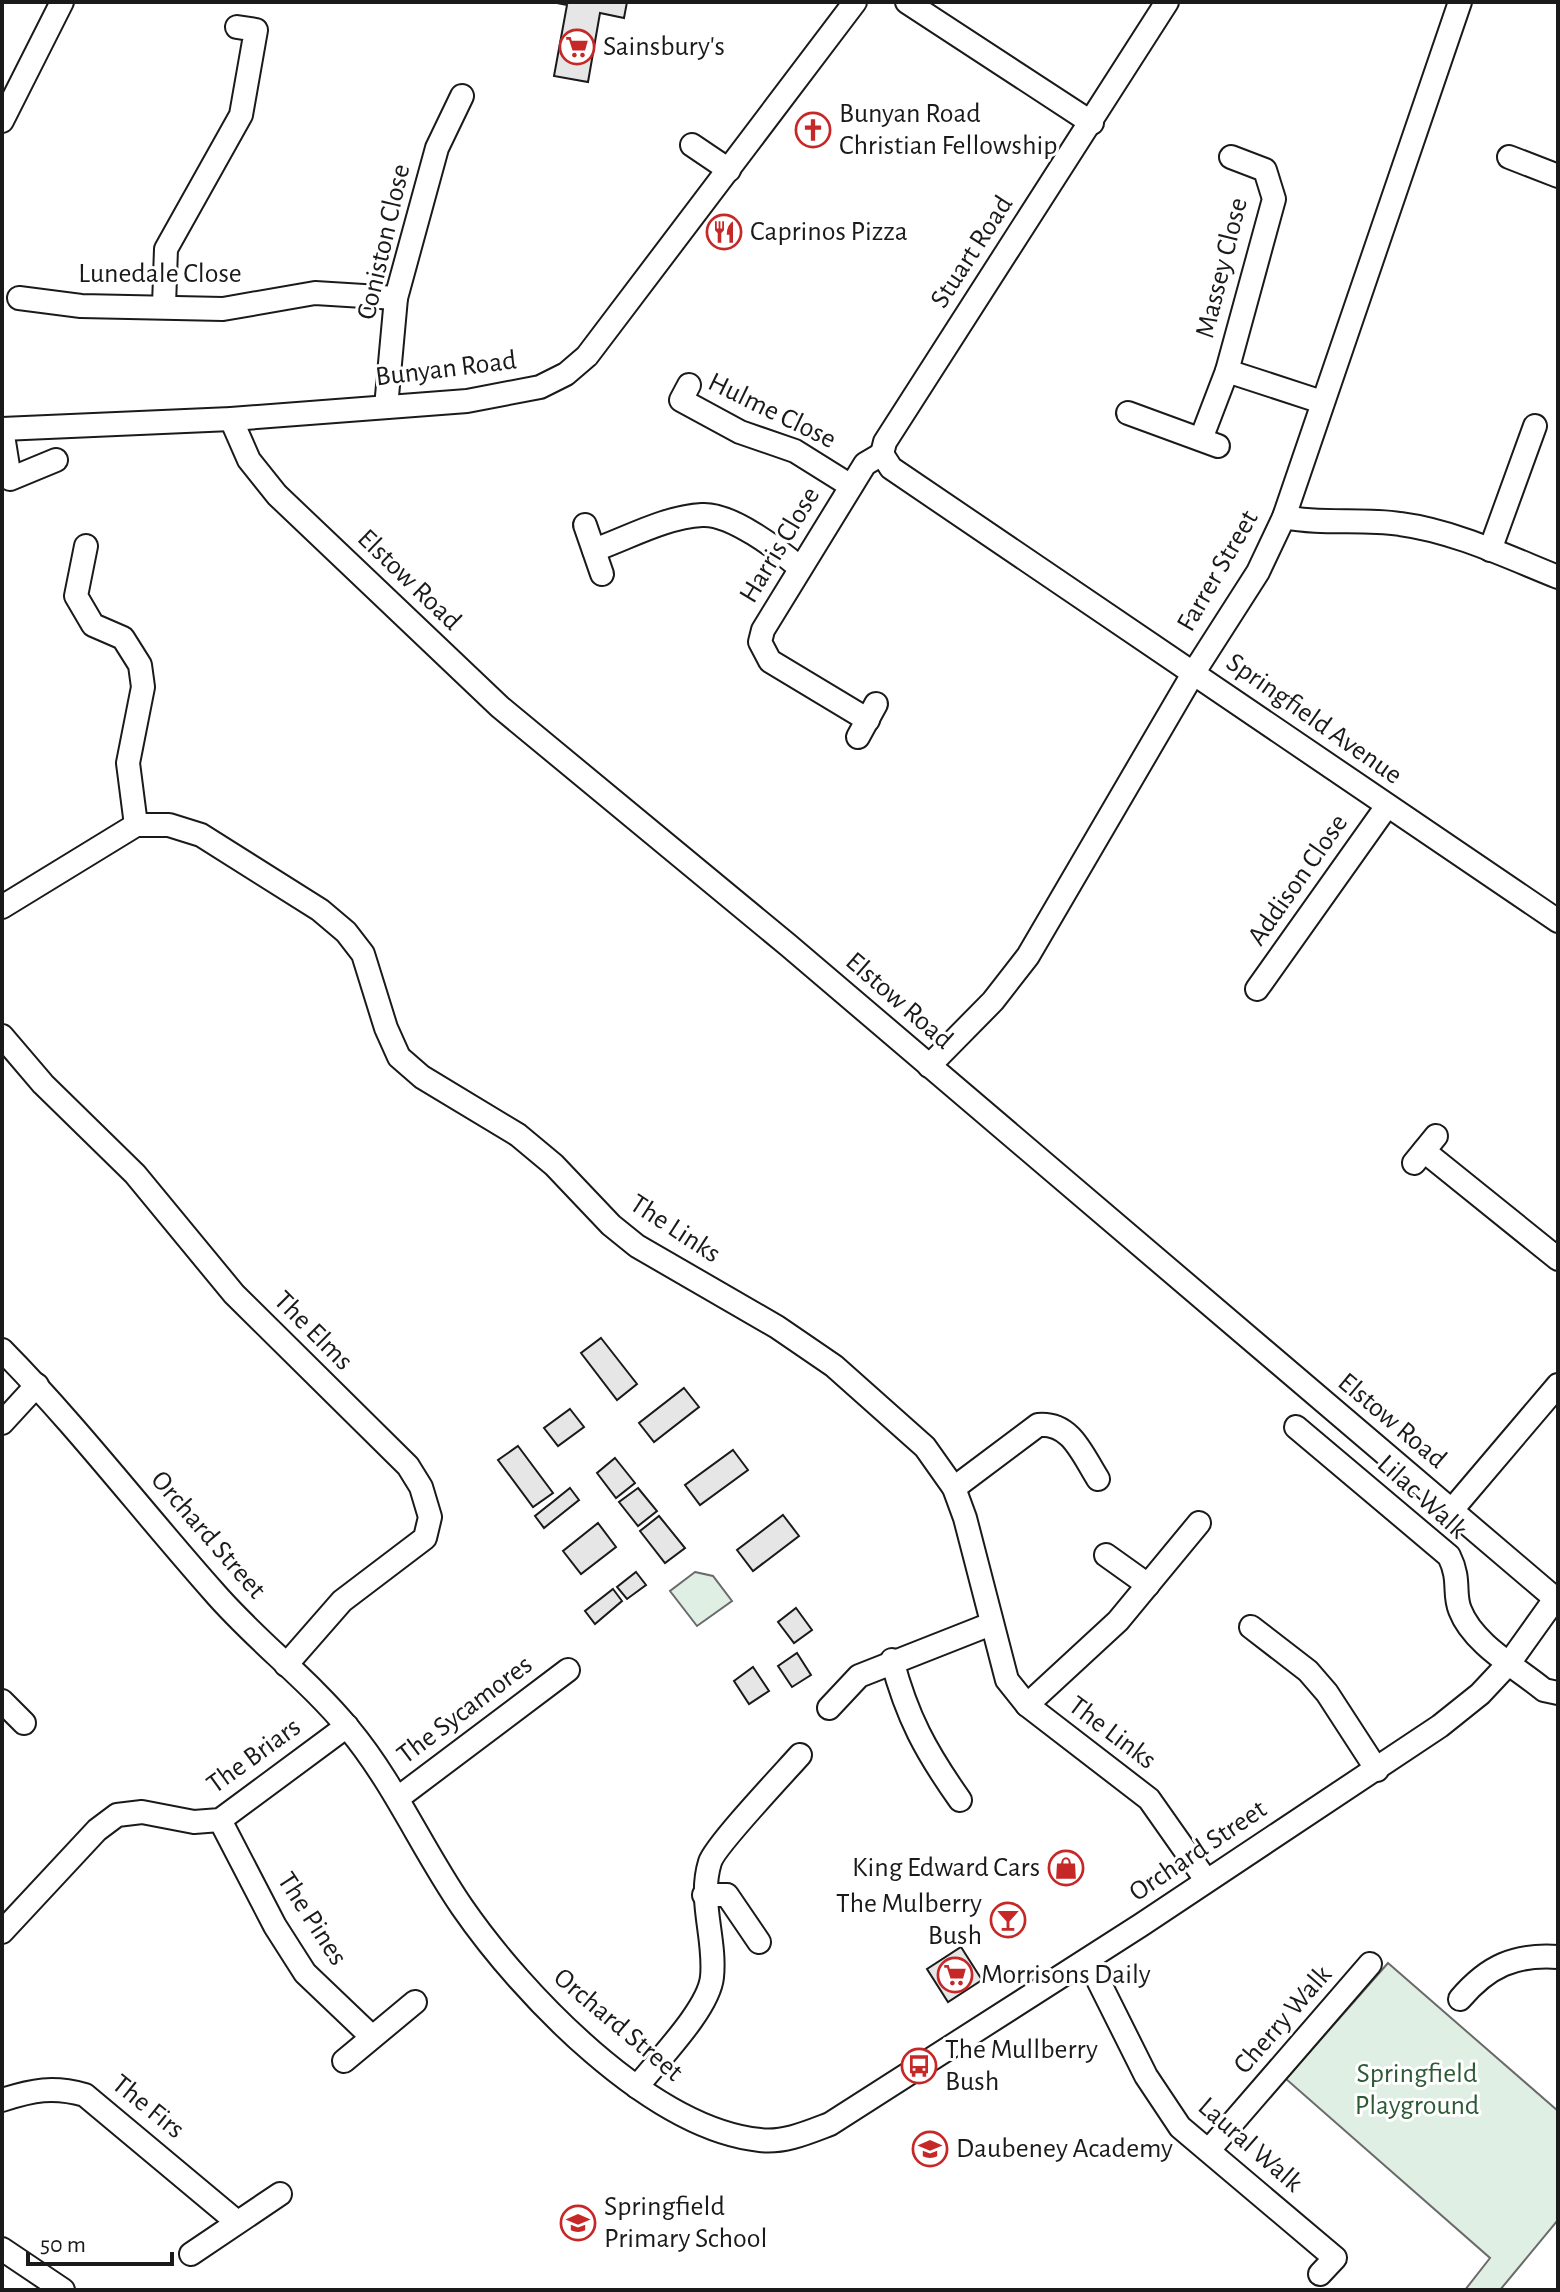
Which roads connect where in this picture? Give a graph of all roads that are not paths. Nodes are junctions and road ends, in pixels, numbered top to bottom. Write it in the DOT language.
graph roads {
  1 [pos="62,2"];
  2 [pos="855,2"];
  3 [pos="907,2"];
  4 [pos="1167,2"];
  5 [pos="1460,2"];
  6 [pos="237,27"];
  7 [pos="462,96"];
  8 [pos="2,121"];
  9 [pos="1092,123"];
  10 [pos="692,145"];
  11 [pos="1231,157"];
  12 [pos="1509,157"];
  13 [pos="729,170"];
  14 [pos="1558,176"];
  15 [pos="19,298"];
  16 [pos="396,298"];
  17 [pos="164,305"];
  18 [pos="1227,371"];
  19 [pos="689,385"];
  20 [pos="1322,402"];
  21 [pos="386,407"];
  22 [pos="1128,413"];
  23 [pos="231,419"];
  24 [pos="1535,426"];
  25 [pos="2,429"];
  26 [pos="882,454"];
  27 [pos="56,460"];
  28 [pos="851,486"];
  29 [pos="1284,517"];
  30 [pos="585,525"];
  31 [pos="86,546"];
  32 [pos="594,550"];
  33 [pos="1490,550"];
  34 [pos="800,568"];
  35 [pos="602,574"];
  36 [pos="1558,577"];
  37 [pos="1194,672"];
  38 [pos="867,720"];
  39 [pos="1387,806"];
  40 [pos="136,825"];
  41 [pos="2,907"];
  42 [pos="1558,921"];
  43 [pos="1257,989"];
  44 [pos="2,1036"];
  45 [pos="929,1066"];
  46 [pos="1424,1150"];
  47 [pos="1558,1259"];
  48 [pos="2,1350"];
  49 [pos="37,1385"];
  50 [pos="1558,1385"];
  51 [pos="2,1423"];
  52 [pos="1296,1427"];
  53 [pos="1098,1479"];
  54 [pos="954,1488"];
  55 [pos="1451,1511"];
  56 [pos="1199,1523"];
  57 [pos="1106,1555"];
  58 [pos="1148,1585"];
  59 [pos="1557,1600"];
  60 [pos="991,1624"];
  61 [pos="1251,1627"];
  62 [pos="892,1660"];
  63 [pos="1510,1662"];
  64 [pos="286,1665"];
  65 [pos="568,1670"];
  66 [pos="1558,1693"];
  67 [pos="2,1701"];
  68 [pos="1027,1705"];
  69 [pos="829,1708"];
  70 [pos="24,1723"];
  71 [pos="347,1726"];
  72 [pos="800,1755"];
  73 [pos="1377,1770"];
  74 [pos="398,1798"];
  75 [pos="961,1799"];
  76 [pos="220,1820"];
  77 [pos="1206,1880"];
  78 [pos="704,1895"];
  79 [pos="2,1932"];
  80 [pos="759,1942"];
  81 [pos="1558,1957"];
  82 [pos="1088,1960"];
  83 [pos="1370,1964"];
  84 [pos="1460,1999"];
  85 [pos="415,2002"];
  86 [pos="372,2037"];
  87 [pos="344,2061"];
  88 [pos="637,2087"];
  89 [pos="2,2100"];
  90 [pos="1209,2150"];
  91 [pos="280,2194"];
  92 [pos="237,2222"];
  93 [pos="2,2249"];
  94 [pos="191,2254"];
  95 [pos="1320,2274"];
  96 [pos="63,2290"];
  1 -- 8 [label="street"];
  2 -- 13 [label="street, Bunyan Road"];
  3 -- 9 [label="street"];
  4 -- 9 [label="street, Stuart Road"];
  5 -- 20 [label="street, Farrer Street"];
  6 -- 17 [label="street"];
  7 -- 16 [label="street, Coniston Close"];
  9 -- 26 [label="street, Stuart Road"];
  10 -- 13 [label="street"];
  11 -- 18 [label="street, Massey Close"];
  12 -- 14 [label="street"];
  13 -- 21 [label="street, Bunyan Road"];
  15 -- 17 [label="street, Lunedale Close"];
  16 -- 17 [label="street, Lunedale Close"];
  16 -- 21 [label="street, Coniston Close"];
  18 -- 20 [label="street, Massey Close"];
  18 -- 22 [label="street, Massey Close"];
  19 -- 28 [label="street, Hulme Close"];
  20 -- 29 [label="street, Farrer Street"];
  21 -- 23 [label="street, Bunyan Road"];
  23 -- 25 [label="street, Bunyan Road"];
  23 -- 45 [label="street, Elstow Road"];
  24 -- 33 [label="street"];
  25 -- 27 [label="street"];
  26 -- 28 [label="street, Harris Close"];
  26 -- 37 [label="street, Springfield Avenue"];
  28 -- 34 [label="street, Harris Close"];
  29 -- 33 [label="street"];
  29 -- 37 [label="street, Farrer Street"];
  30 -- 32 [label="street"];
  31 -- 40 [label="street"];
  32 -- 34 [label="street"];
  32 -- 35 [label="street"];
  33 -- 36 [label="street"];
  34 -- 38 [label="street, Harris Close"];
  37 -- 39 [label="street, Springfield Avenue"];
  37 -- 45 [label="street, Farrer Street"];
  39 -- 42 [label="street, Springfield Avenue"];
  39 -- 43 [label="street, Addison Close"];
  40 -- 41 [label="street"];
  40 -- 54 [label="street, The Links"];
  44 -- 64 [label="street, The Elms"];
  45 -- 55 [label="street, Elstow Road"];
  46 -- 47 [label="street"];
  48 -- 49 [label="street, Orchard Street"];
  49 -- 51 [label="street"];
  49 -- 64 [label="street, Orchard Street"];
  50 -- 55 [label="street"];
  52 -- 63 [label="street, Lilac Walk"];
  53 -- 54 [label="street"];
  54 -- 60 [label="street, The Links"];
  55 -- 59 [label="street, Elstow Road"];
  56 -- 58 [label="street"];
  57 -- 58 [label="street"];
  58 -- 68 [label="street"];
  59 -- 63 [label="street, Orchard Street"];
  60 -- 62 [label="street"];
  60 -- 68 [label="street, The Links"];
  61 -- 73 [label="street"];
  62 -- 69 [label="street"];
  62 -- 75 [label="street"];
  63 -- 66 [label="street"];
  63 -- 73 [label="street, Orchard Street"];
  64 -- 71 [label="street, Orchard Street"];
  65 -- 74 [label="street, The Sycamores"];
  67 -- 70 [label="street"];
  68 -- 77 [label="street, The Links"];
  71 -- 74 [label="street, Orchard Street"];
  71 -- 76 [label="street, The Briars"];
  72 -- 78 [label="street"];
  73 -- 77 [label="street, Orchard Street"];
  74 -- 88 [label="street, Orchard Street"];
  76 -- 79 [label="street, The Briars"];
  76 -- 86 [label="street, The Pines"];
  77 -- 82 [label="street, Orchard Street"];
  78 -- 80 [label="street"];
  78 -- 88 [label="street"];
  81 -- 84 [label="street"];
  82 -- 88 [label="street, Orchard Street"];
  82 -- 90 [label="street, Laural Walk"];
  83 -- 90 [label="street, Cherry Walk"];
  85 -- 86 [label="street"];
  86 -- 87 [label="street"];
  89 -- 92 [label="street, The Firs"];
  90 -- 95 [label="street, Laural Walk"];
  91 -- 92 [label="street"];
  92 -- 94 [label="street"];
  93 -- 96 [label="street"];
}
